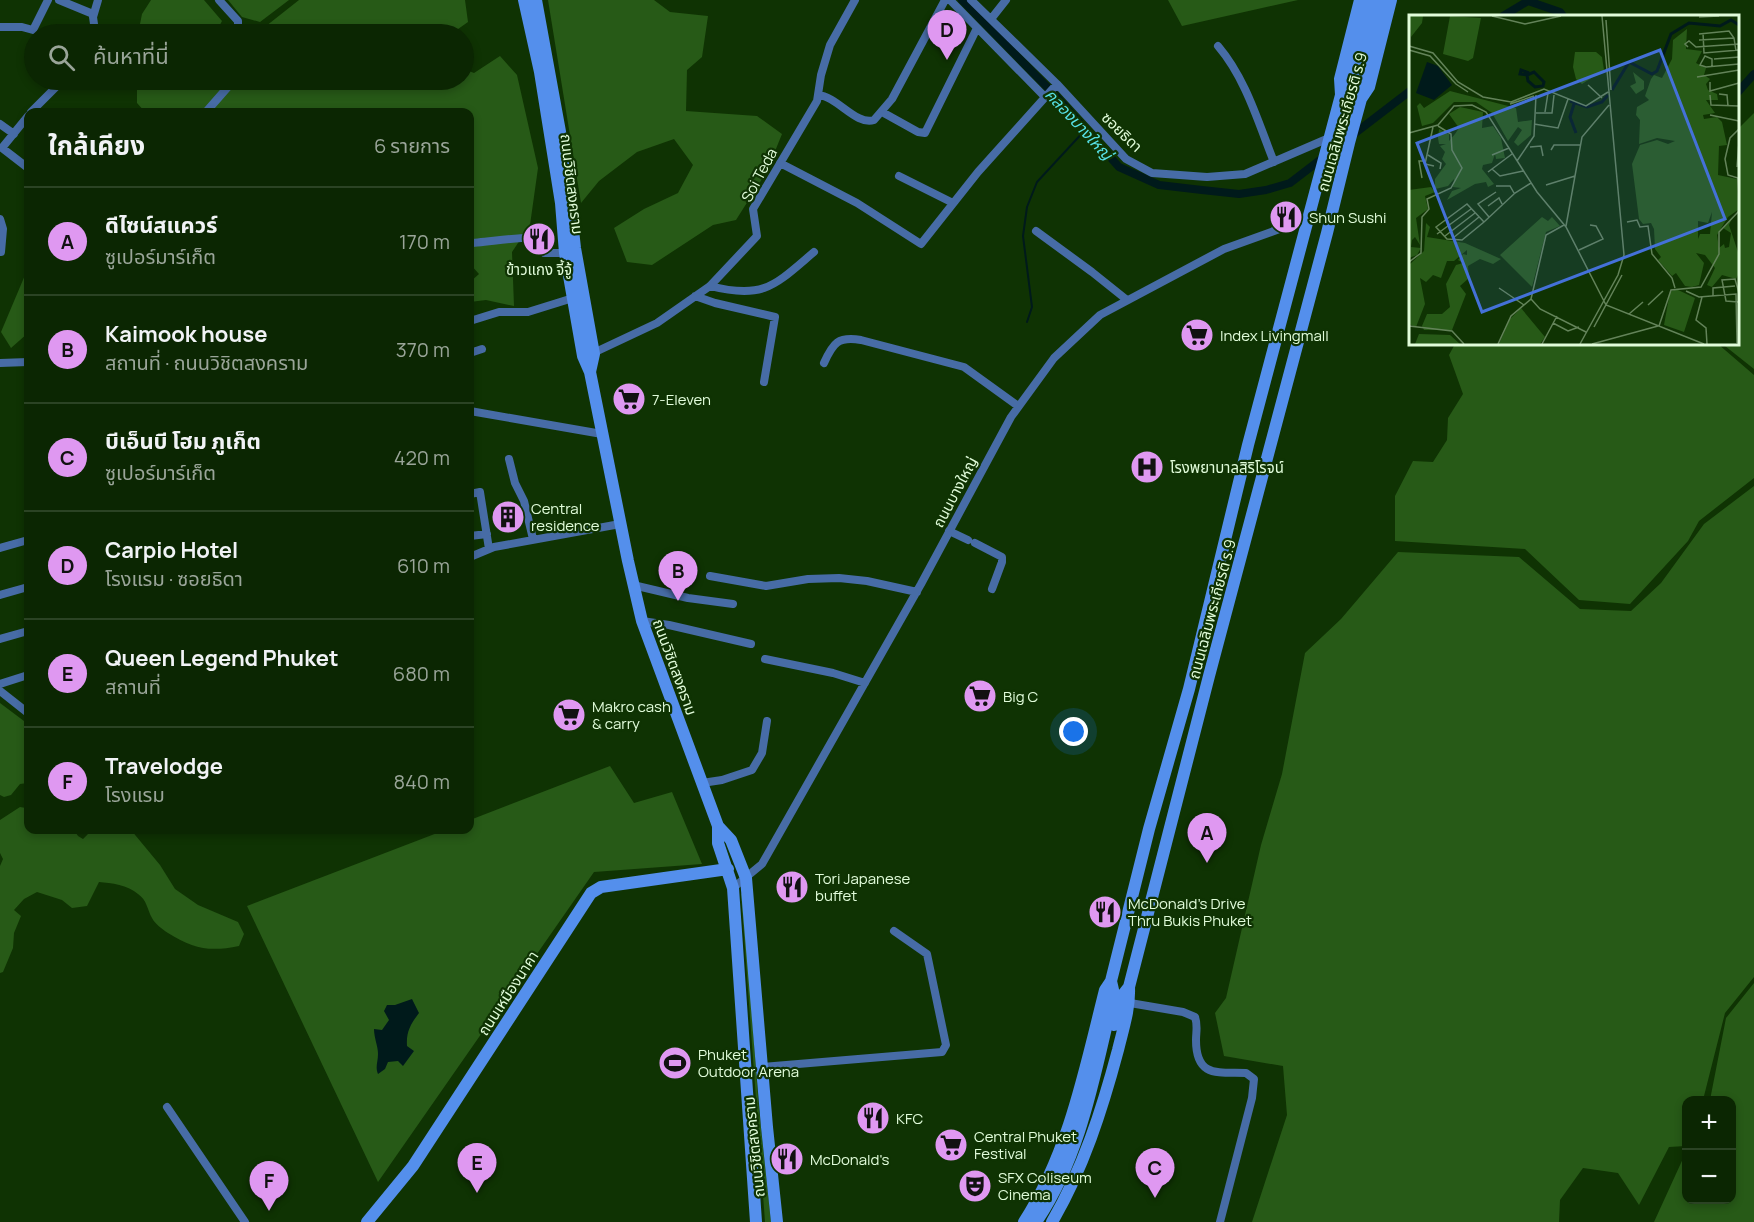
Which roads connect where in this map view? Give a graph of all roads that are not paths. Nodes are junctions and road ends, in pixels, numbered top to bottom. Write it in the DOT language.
graph roads {
  1 [pos="48,0"];
  2 [pos="59,0"];
  3 [pos="98,0"];
  4 [pos="219,0"];
  5 [pos="524,0"];
  6 [pos="536,0"];
  7 [pos="855,0"];
  8 [pos="945,0"];
  9 [pos="950,0"];
  10 [pos="971,0"];
  11 [pos="1006,0"];
  12 [pos="1359,0"];
  13 [pos="1370,0"];
  14 [pos="1381,0"];
  15 [pos="1391,0"];
  16 [pos="93,14"];
  17 [pos="991,19"];
  18 [pos="36,24"];
  19 [pos="94,24"];
  20 [pos="238,24"];
  21 [pos="0,27"];
  22 [pos="24,28"];
  23 [pos="977,28"];
  24 [pos="1218,46"];
  25 [pos="1057,84"];
  26 [pos="52,90"];
  27 [pos="225,90"];
  28 [pos="818,95"];
  29 [pos="1341,95"];
  30 [pos="1044,96"];
  31 [pos="1361,99"];
  32 [pos="39,102"];
  33 [pos="34,108"];
  34 [pos="43,108"];
  35 [pos="210,108"];
  36 [pos="882,112"];
  37 [pos="24,122"];
  38 [pos="0,124"];
  39 [pos="14,134"];
  40 [pos="1329,138"];
  41 [pos="1,148"];
  42 [pos="1274,162"];
  43 [pos="780,163"];
  44 [pos="24,165"];
  45 [pos="898,176"];
  46 [pos="953,203"];
  47 [pos="0,219"];
  48 [pos="1307,219"];
  49 [pos="1036,231"];
  50 [pos="474,243"];
  51 [pos="1,252"];
  52 [pos="814,252"];
  53 [pos="565,254"];
  54 [pos="710,286"];
  55 [pos="695,296"];
  56 [pos="573,298"];
  57 [pos="1127,300"];
  58 [pos="474,320"];
  59 [pos="482,349"];
  60 [pos="474,352"];
  61 [pos="589,355"];
  62 [pos="24,362"];
  63 [pos="0,363"];
  64 [pos="824,363"];
  65 [pos="764,382"];
  66 [pos="1018,406"];
  67 [pos="474,412"];
  68 [pos="602,434"];
  69 [pos="509,459"];
  70 [pos="474,493"];
  71 [pos="620,524"];
  72 [pos="949,531"];
  73 [pos="486,534"];
  74 [pos="474,536"];
  75 [pos="533,539"];
  76 [pos="24,541"];
  77 [pos="0,548"];
  78 [pos="489,549"];
  79 [pos="474,555"];
  80 [pos="710,576"];
  81 [pos="633,585"];
  82 [pos="24,588"];
  83 [pos="992,589"];
  84 [pos="917,592"];
  85 [pos="0,595"];
  86 [pos="733,604"];
  87 [pos="642,621"];
  88 [pos="24,632"];
  89 [pos="0,639"];
  90 [pos="751,644"];
  91 [pos="765,660"];
  92 [pos="24,676"];
  93 [pos="865,683"];
  94 [pos="0,684"];
  95 [pos="0,691"];
  96 [pos="24,709"];
  97 [pos="767,721"];
  98 [pos="702,783"];
  99 [pos="718,826"];
  100 [pos="728,869"];
  101 [pos="746,878"];
  102 [pos="733,888"];
  103 [pos="894,931"];
  104 [pos="1111,981"];
  105 [pos="1129,987"];
  106 [pos="1130,1004"];
  107 [pos="762,1066"];
  108 [pos="167,1107"];
  109 [pos="245,1222"];
  110 [pos="367,1222"];
  111 [pos="756,1222"];
  112 [pos="777,1222"];
  113 [pos="1024,1222"];
  114 [pos="1036,1222"];
  115 [pos="1046,1222"];
  116 [pos="1052,1222"];
  117 [pos="1220,1222"];
  1 -- 18 [label="street"];
  2 -- 16 [label="street"];
  3 -- 16 [label="street"];
  4 -- 20 [label="street"];
  5 -- 53 [label="main road, ถนนวิชิตสงคราม"];
  6 -- 61 [label="main road, ถนนวิชิตสงคราม"];
  7 -- 28 [label="street, Soi Teda"];
  8 -- 36 [label="street"];
  9 -- 23 [label="street"];
  10 -- 17 [label="street, ซอยธิดา"];
  11 -- 17 [label="street"];
  12 -- 29 [label="main road, ถนนเฉลิมพระเกียรติ ร.9"];
  13 -- 29 [label="main road"];
  14 -- 31 [label="main road"];
  15 -- 31 [label="main road, ถนนเฉลิมพระเกียรติ ร.9"];
  16 -- 19 [label="street"];
  17 -- 25 [label="street, ซอยธิดา"];
  21 -- 22 [label="street"];
  23 -- 30 [label="street"];
  23 -- 36 [label="street"];
  24 -- 42 [label="street"];
  25 -- 30 [label="street"];
  25 -- 42 [label="street, ซอยธิดา"];
  26 -- 32 [label="street"];
  27 -- 35 [label="street"];
  28 -- 36 [label="street"];
  28 -- 43 [label="street, Soi Teda"];
  29 -- 40 [label="main road, ถนนเฉลิมพระเกียรติ ร.9"];
  30 -- 46 [label="street"];
  31 -- 105 [label="main road, ถนนเฉลิมพระเกียรติ ร.9"];
  32 -- 33 [label="street"];
  32 -- 34 [label="street"];
  37 -- 39 [label="street"];
  38 -- 39 [label="street"];
  39 -- 41 [label="street"];
  40 -- 42 [label="street, ซอยธิดา"];
  40 -- 48 [label="main road, ถนนเฉลิมพระเกียรติ ร.9"];
  41 -- 44 [label="street"];
  43 -- 46 [label="street"];
  43 -- 54 [label="street, Soi Teda"];
  45 -- 46 [label="street"];
  47 -- 51 [label="street"];
  48 -- 57 [label="street, ถนนบางใหญ่"];
  48 -- 104 [label="main road, ถนนเฉลิมพระเกียรติ ร.9"];
  49 -- 57 [label="street"];
  50 -- 53 [label="street"];
  52 -- 54 [label="street"];
  53 -- 56 [label="main road, ถนนวิชิตสงคราม"];
  54 -- 55 [label="street, Soi Teda"];
  55 -- 61 [label="street, Soi Teda"];
  55 -- 65 [label="street"];
  56 -- 58 [label="street"];
  56 -- 61 [label="main road, ถนนวิชิตสงคราม"];
  57 -- 66 [label="street, ถนนบางใหญ่"];
  59 -- 60 [label="street"];
  61 -- 68 [label="main road, ถนนวิชิตสงคราม"];
  62 -- 63 [label="street"];
  64 -- 66 [label="street"];
  66 -- 72 [label="street, ถนนบางใหญ่"];
  67 -- 68 [label="street"];
  68 -- 71 [label="main road, ถนนวิชิตสงคราม"];
  69 -- 75 [label="street"];
  70 -- 73 [label="street"];
  71 -- 75 [label="street"];
  71 -- 81 [label="main road, ถนนวิชิตสงคราม"];
  72 -- 83 [label="street"];
  72 -- 84 [label="street, ถนนบางใหญ่"];
  73 -- 74 [label="street"];
  73 -- 78 [label="street"];
  75 -- 78 [label="street"];
  76 -- 77 [label="street"];
  78 -- 79 [label="street"];
  80 -- 84 [label="street"];
  81 -- 86 [label="street"];
  81 -- 87 [label="main road, ถนนวิชิตสงคราม"];
  82 -- 85 [label="street"];
  84 -- 93 [label="street, ถนนบางใหญ่"];
  87 -- 90 [label="street"];
  87 -- 98 [label="main road, ถนนวิชิตสงคราม"];
  88 -- 89 [label="street"];
  91 -- 93 [label="street"];
  92 -- 94 [label="street"];
  93 -- 101 [label="street, ถนนบางใหญ่"];
  95 -- 96 [label="street"];
  97 -- 98 [label="street"];
  98 -- 99 [label="main road, ถนนวิชิตสงคราม"];
  99 -- 100 [label="main road, ถนนวิชิตสงคราม"];
  99 -- 101 [label="main road, ถนนวิชิตสงคราม"];
  100 -- 102 [label="main road, ถนนวิชิตสงคราม"];
  100 -- 110 [label="main road, ถนนเหมืองนาคา"];
  101 -- 102 [label="street, ถนนบางใหญ่"];
  101 -- 107 [label="main road, ถนนวิชิตสงคราม"];
  102 -- 111 [label="main road, ถนนวิชิตสงคราม"];
  103 -- 107 [label="street"];
  104 -- 113 [label="main road, ถนนเฉลิมพระเกียรติ ร.9"];
  104 -- 114 [label="main road"];
  105 -- 106 [label="main road, ถนนเฉลิมพระเกียรติ ร.9"];
  105 -- 115 [label="main road"];
  106 -- 116 [label="main road, ถนนเฉลิมพระเกียรติ ร.9"];
  106 -- 117 [label="street"];
  107 -- 112 [label="main road, ถนนวิชิตสงคราม"];
  108 -- 109 [label="street"];
}
